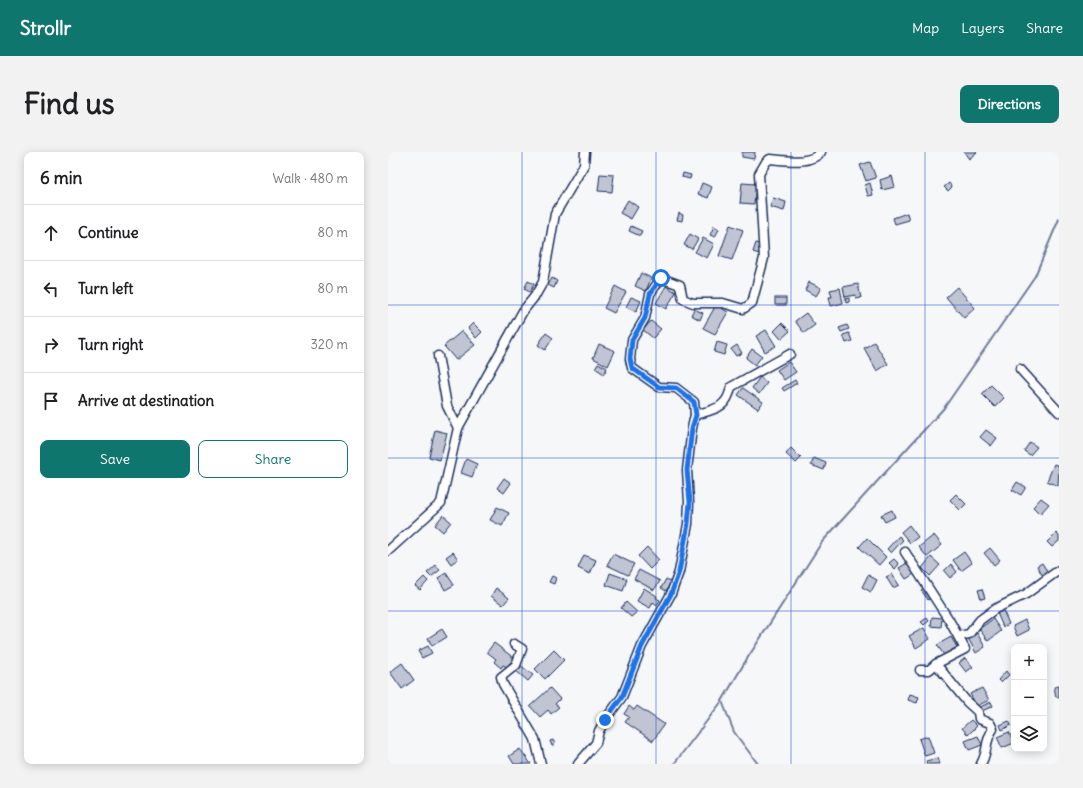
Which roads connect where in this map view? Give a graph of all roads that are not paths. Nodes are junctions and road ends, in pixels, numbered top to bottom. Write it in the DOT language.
graph roads {
  1 [pos="585,152"];
  2 [pos="821,152"];
  3 [pos="790,354"];
  4 [pos="438,356"];
  5 [pos="1020,369"];
  6 [pos="1059,412"];
  7 [pos="696,415"];
  8 [pos="458,428"];
  9 [pos="388,550"];
  10 [pos="905,552"];
  11 [pos="1059,570"];
  12 [pos="959,636"];
  13 [pos="514,644"];
  14 [pos="936,664"];
  15 [pos="920,670"];
  16 [pos="540,764"];
  17 [pos="578,764"];
  18 [pos="981,764"];
  1 -- 8 [label="street"];
  2 -- 7 [label="street"];
  3 -- 7 [label="street"];
  4 -- 8 [label="street"];
  5 -- 6 [label="street"];
  7 -- 17 [label="street"];
  8 -- 9 [label="street"];
  10 -- 12 [label="street"];
  11 -- 12 [label="street"];
  12 -- 14 [label="street"];
  13 -- 16 [label="street"];
  14 -- 15 [label="street"];
  14 -- 18 [label="street"];
}
